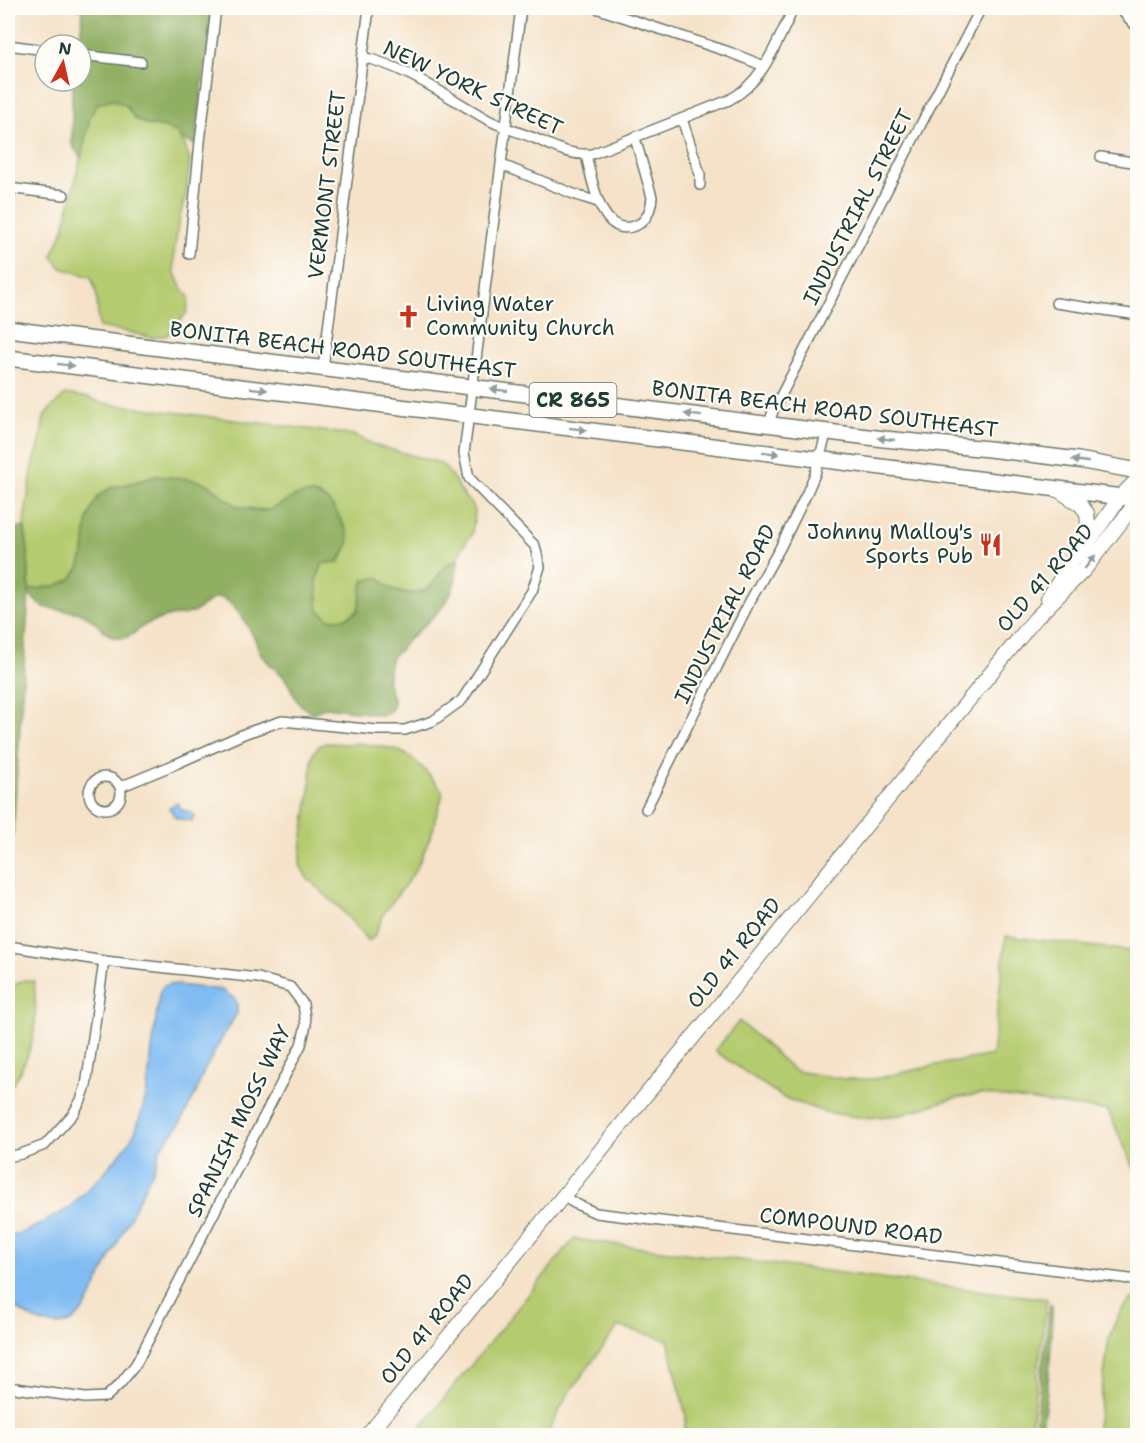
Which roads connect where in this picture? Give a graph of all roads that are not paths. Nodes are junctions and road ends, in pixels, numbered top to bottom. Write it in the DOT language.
graph roads {
  1 [pos="216,8"];
  2 [pos="369,8"];
  3 [pos="522,8"];
  4 [pos="596,8"];
  5 [pos="794,8"];
  6 [pos="981,8"];
  7 [pos="1119,8"];
  8 [pos="1137,28"];
  9 [pos="8,45"];
  10 [pos="33,48"];
  11 [pos="93,56"];
  12 [pos="362,57"];
  13 [pos="141,62"];
  14 [pos="765,66"];
  15 [pos="682,119"];
  16 [pos="506,129"];
  17 [pos="635,138"];
  18 [pos="586,155"];
  19 [pos="1101,157"];
  20 [pos="1137,163"];
  21 [pos="501,165"];
  22 [pos="700,185"];
  23 [pos="8,188"];
  24 [pos="64,195"];
  25 [pos="598,202"];
  26 [pos="189,254"];
  27 [pos="1056,303"];
  28 [pos="1137,315"];
  29 [pos="8,329"];
  30 [pos="8,358"];
  31 [pos="322,368"];
  32 [pos="473,387"];
  33 [pos="470,416"];
  34 [pos="770,424"];
  35 [pos="827,431"];
  36 [pos="819,460"];
  37 [pos="1137,471"];
  38 [pos="1137,479"];
  39 [pos="1056,489"];
  40 [pos="1121,496"];
  41 [pos="1137,499"];
  42 [pos="1087,544"];
  43 [pos="1035,620"];
  44 [pos="120,787"];
  45 [pos="646,809"];
  46 [pos="8,946"];
  47 [pos="104,961"];
  48 [pos="8,1157"];
  49 [pos="564,1197"];
  50 [pos="1137,1280"];
  51 [pos="8,1387"];
  52 [pos="367,1436"];
  1 -- 26 [label="street"];
  2 -- 12 [label="street, VERMONT STREET"];
  3 -- 16 [label="street"];
  4 -- 14 [label="street"];
  5 -- 14 [label="street"];
  6 -- 34 [label="street, INDUSTRIAL STREET"];
  7 -- 8 [label="street"];
  9 -- 10 [label="street"];
  11 -- 13 [label="street"];
  12 -- 16 [label="street, NEW YORK STREET"];
  12 -- 31 [label="street, VERMONT STREET"];
  14 -- 15 [label="street"];
  15 -- 17 [label="street"];
  15 -- 22 [label="street"];
  16 -- 18 [label="street, NEW YORK STREET"];
  16 -- 21 [label="street"];
  17 -- 18 [label="street"];
  17 -- 25 [label="street"];
  18 -- 25 [label="street"];
  19 -- 20 [label="street"];
  21 -- 25 [label="street"];
  21 -- 32 [label="street"];
  23 -- 24 [label="street"];
  27 -- 28 [label="street"];
  29 -- 31 [label="main road, BONITA BEACH ROAD SOUTHEAST / CR 865"];
  30 -- 33 [label="main road, CR 865, one-way"];
  31 -- 32 [label="main road, BONITA BEACH ROAD SOUTHEAST / CR 865"];
  32 -- 33 [label="street"];
  34 -- 32 [label="main road, BONITA BEACH ROAD SOUTHEAST / CR 865, one-way"];
  33 -- 36 [label="main road, CR 865, one-way"];
  33 -- 44 [label="street"];
  34 -- 35 [label="main road, BONITA BEACH ROAD SOUTHEAST / CR 865"];
  35 -- 36 [label="street, INDUSTRIAL ROAD"];
  37 -- 35 [label="main road, BONITA BEACH ROAD SOUTHEAST / CR 865, one-way"];
  36 -- 39 [label="main road, CR 865"];
  36 -- 45 [label="street, INDUSTRIAL ROAD"];
  38 -- 40 [label="street, OLD 41 ROAD"];
  39 -- 40 [label="main road, CR 865"];
  39 -- 42 [label="street"];
  40 -- 41 [label="main road, CR 865"];
  40 -- 42 [label="street, OLD 41 ROAD"];
  43 -- 41 [label="street, OLD 41 ROAD, one-way"];
  42 -- 43 [label="street, OLD 41 ROAD"];
  43 -- 49 [label="street, OLD 41 ROAD"];
  46 -- 47 [label="street, SPANISH MOSS WAY"];
  47 -- 48 [label="street"];
  47 -- 51 [label="street, SPANISH MOSS WAY"];
  49 -- 50 [label="street, COMPOUND ROAD"];
  49 -- 52 [label="street, OLD 41 ROAD"];
}
